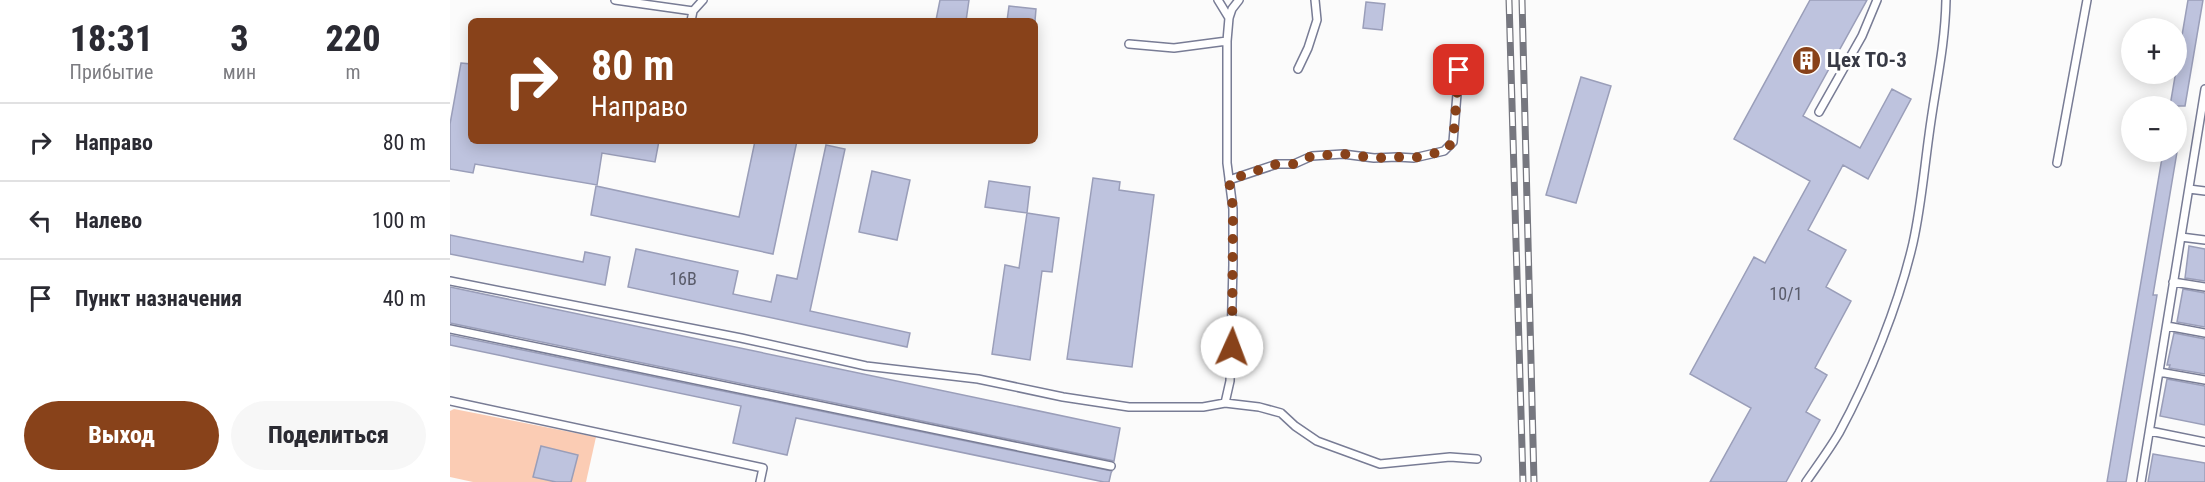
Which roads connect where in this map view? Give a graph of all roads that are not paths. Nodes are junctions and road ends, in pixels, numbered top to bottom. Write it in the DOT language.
graph roads {
  1 [pos="615,0"];
  2 [pos="703,0"];
  3 [pos="1218,0"];
  4 [pos="1239,0"];
  5 [pos="1315,0"];
  6 [pos="1877,0"];
  7 [pos="1946,0"];
  8 [pos="2087,0"];
  9 [pos="693,11"];
  10 [pos="692,18"];
  11 [pos="1229,18"];
  12 [pos="1227,41"];
  13 [pos="1129,44"];
  14 [pos="1298,69"];
  15 [pos="1459,70"];
  16 [pos="2205,89"];
  17 [pos="1819,112"];
  18 [pos="2196,142"];
  19 [pos="2205,143"];
  20 [pos="2057,163"];
  21 [pos="1229,180"];
  22 [pos="2189,189"];
  23 [pos="2205,191"];
  24 [pos="2181,237"];
  25 [pos="2205,240"];
  26 [pos="450,281"];
  27 [pos="2174,282"];
  28 [pos="2205,287"];
  29 [pos="2167,326"];
  30 [pos="450,329"];
  31 [pos="2205,333"];
  32 [pos="2159,372"];
  33 [pos="2205,380"];
  34 [pos="450,401"];
  35 [pos="1225,403"];
  36 [pos="2150,431"];
  37 [pos="2205,442"];
  38 [pos="1477,459"];
  39 [pos="1111,466"];
  40 [pos="760,482"];
  41 [pos="1806,482"];
  42 [pos="2141,482"];
  1 -- 9 [label="lane"];
  2 -- 9 [label="lane"];
  3 -- 11 [label="lane"];
  4 -- 11 [label="lane"];
  5 -- 14 [label="lane"];
  6 -- 17 [label="lane"];
  7 -- 41 [label="lane"];
  8 -- 20 [label="lane"];
  9 -- 10 [label="lane"];
  11 -- 12 [label="lane"];
  12 -- 13 [label="lane"];
  12 -- 21 [label="lane"];
  15 -- 21 [label="lane"];
  16 -- 18 [label="lane"];
  18 -- 19 [label="lane"];
  18 -- 22 [label="lane"];
  21 -- 35 [label="lane"];
  22 -- 23 [label="lane"];
  22 -- 24 [label="lane"];
  24 -- 25 [label="lane"];
  24 -- 27 [label="lane"];
  26 -- 35 [label="lane"];
  27 -- 28 [label="lane"];
  27 -- 29 [label="lane"];
  29 -- 31 [label="lane"];
  29 -- 32 [label="lane"];
  30 -- 39 [label="lane"];
  32 -- 33 [label="lane"];
  32 -- 36 [label="lane"];
  34 -- 40 [label="lane"];
  35 -- 38 [label="lane"];
  36 -- 37 [label="lane"];
  36 -- 42 [label="lane"];
}
